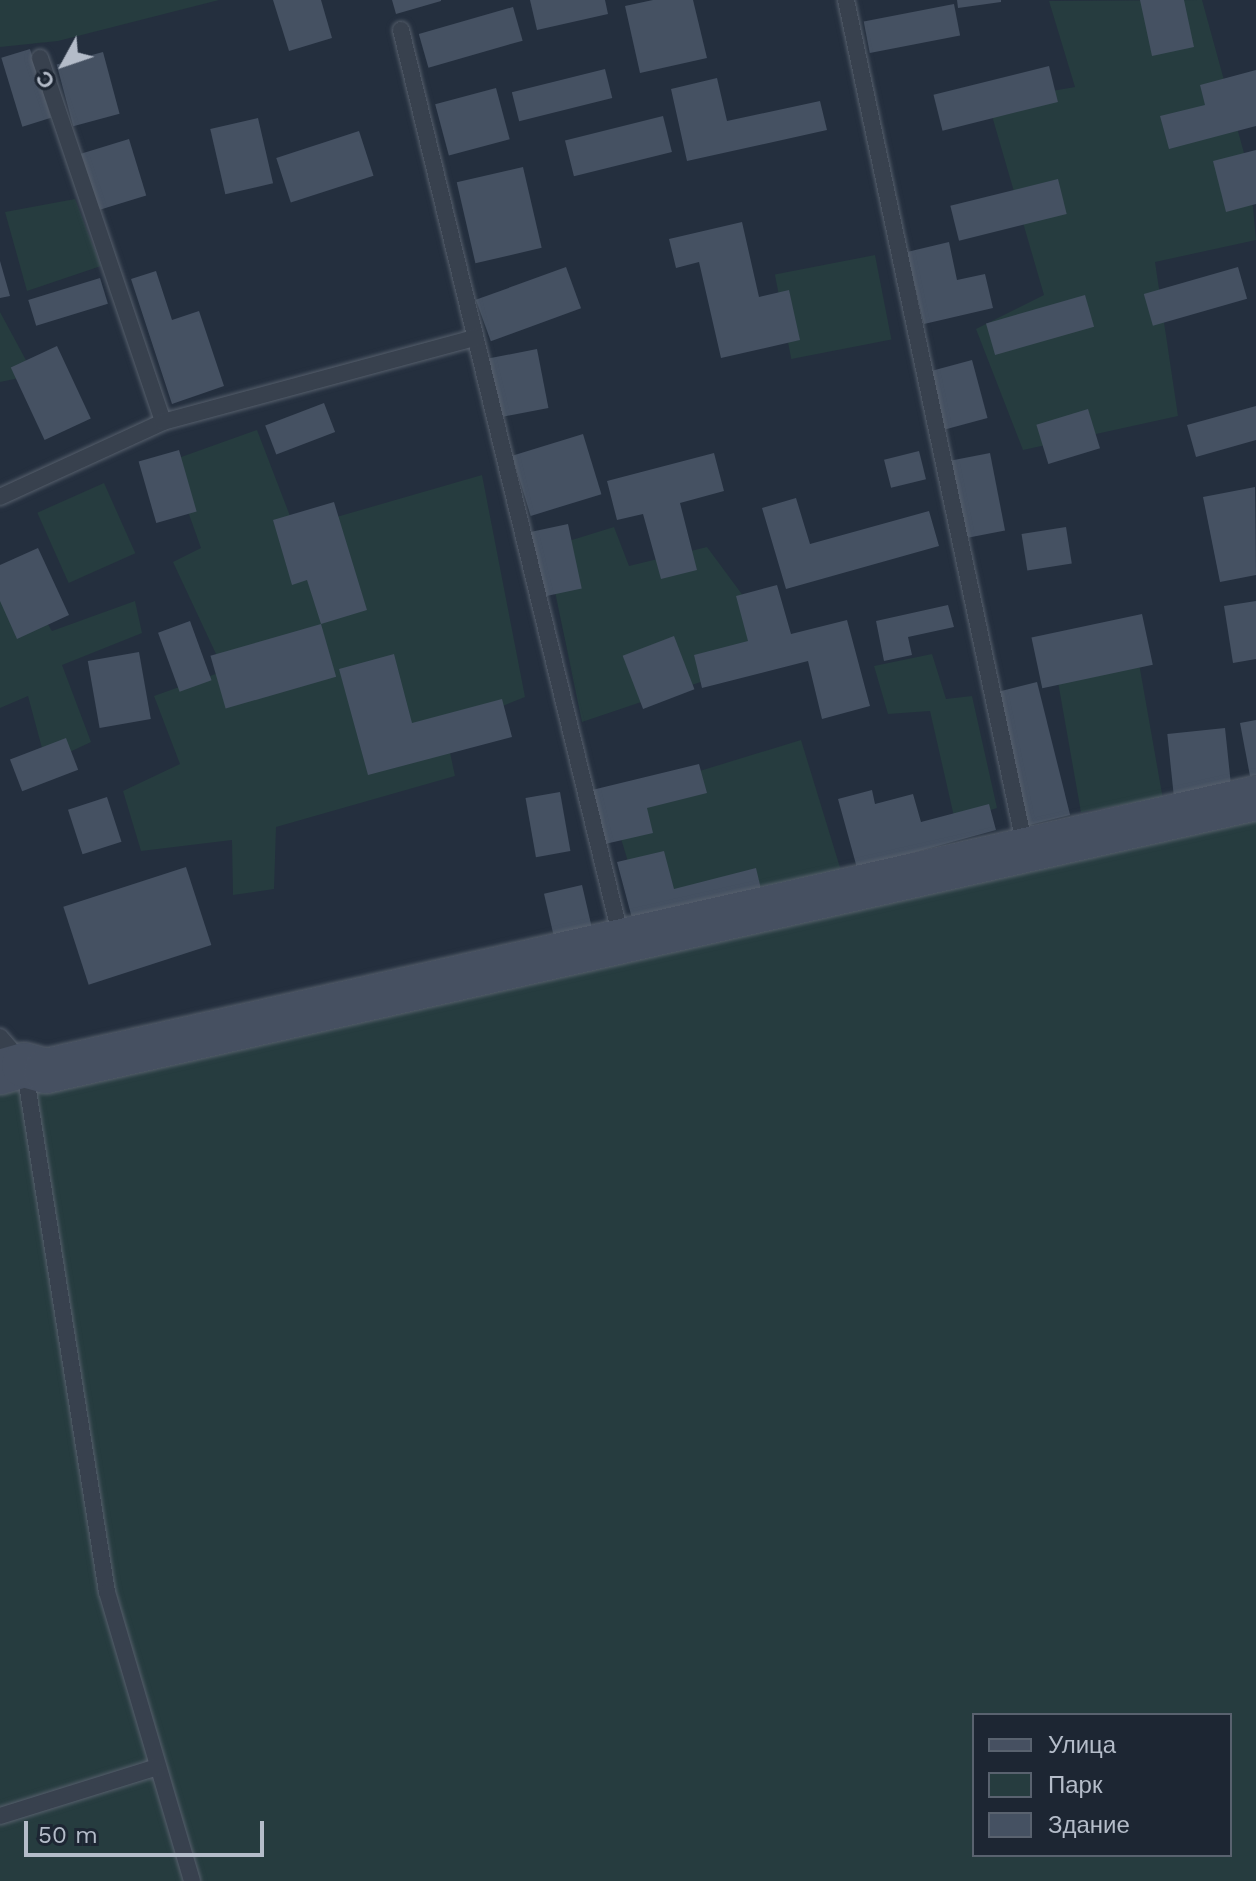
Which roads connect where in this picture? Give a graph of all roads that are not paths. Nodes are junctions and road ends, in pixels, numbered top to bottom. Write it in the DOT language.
graph roads {
  1 [pos="846,0"];
  2 [pos="401,30"];
  3 [pos="40,58"];
  4 [pos="475,338"];
  5 [pos="163,422"];
  6 [pos="0,497"];
  7 [pos="1256,798"];
  8 [pos="1025,848"];
  9 [pos="622,940"];
  10 [pos="8,1058"];
  11 [pos="154,1768"];
  12 [pos="0,1816"];
  13 [pos="192,1881"];
  1 -- 8 [label="lane"];
  2 -- 4 [label="lane"];
  3 -- 5 [label="lane"];
  4 -- 5 [label="lane"];
  4 -- 9 [label="lane"];
  5 -- 6 [label="lane"];
  7 -- 8 [label="street"];
  8 -- 9 [label="street"];
  9 -- 10 [label="street"];
  10 -- 11 [label="lane"];
  11 -- 12 [label="lane"];
  11 -- 13 [label="lane"];
}
